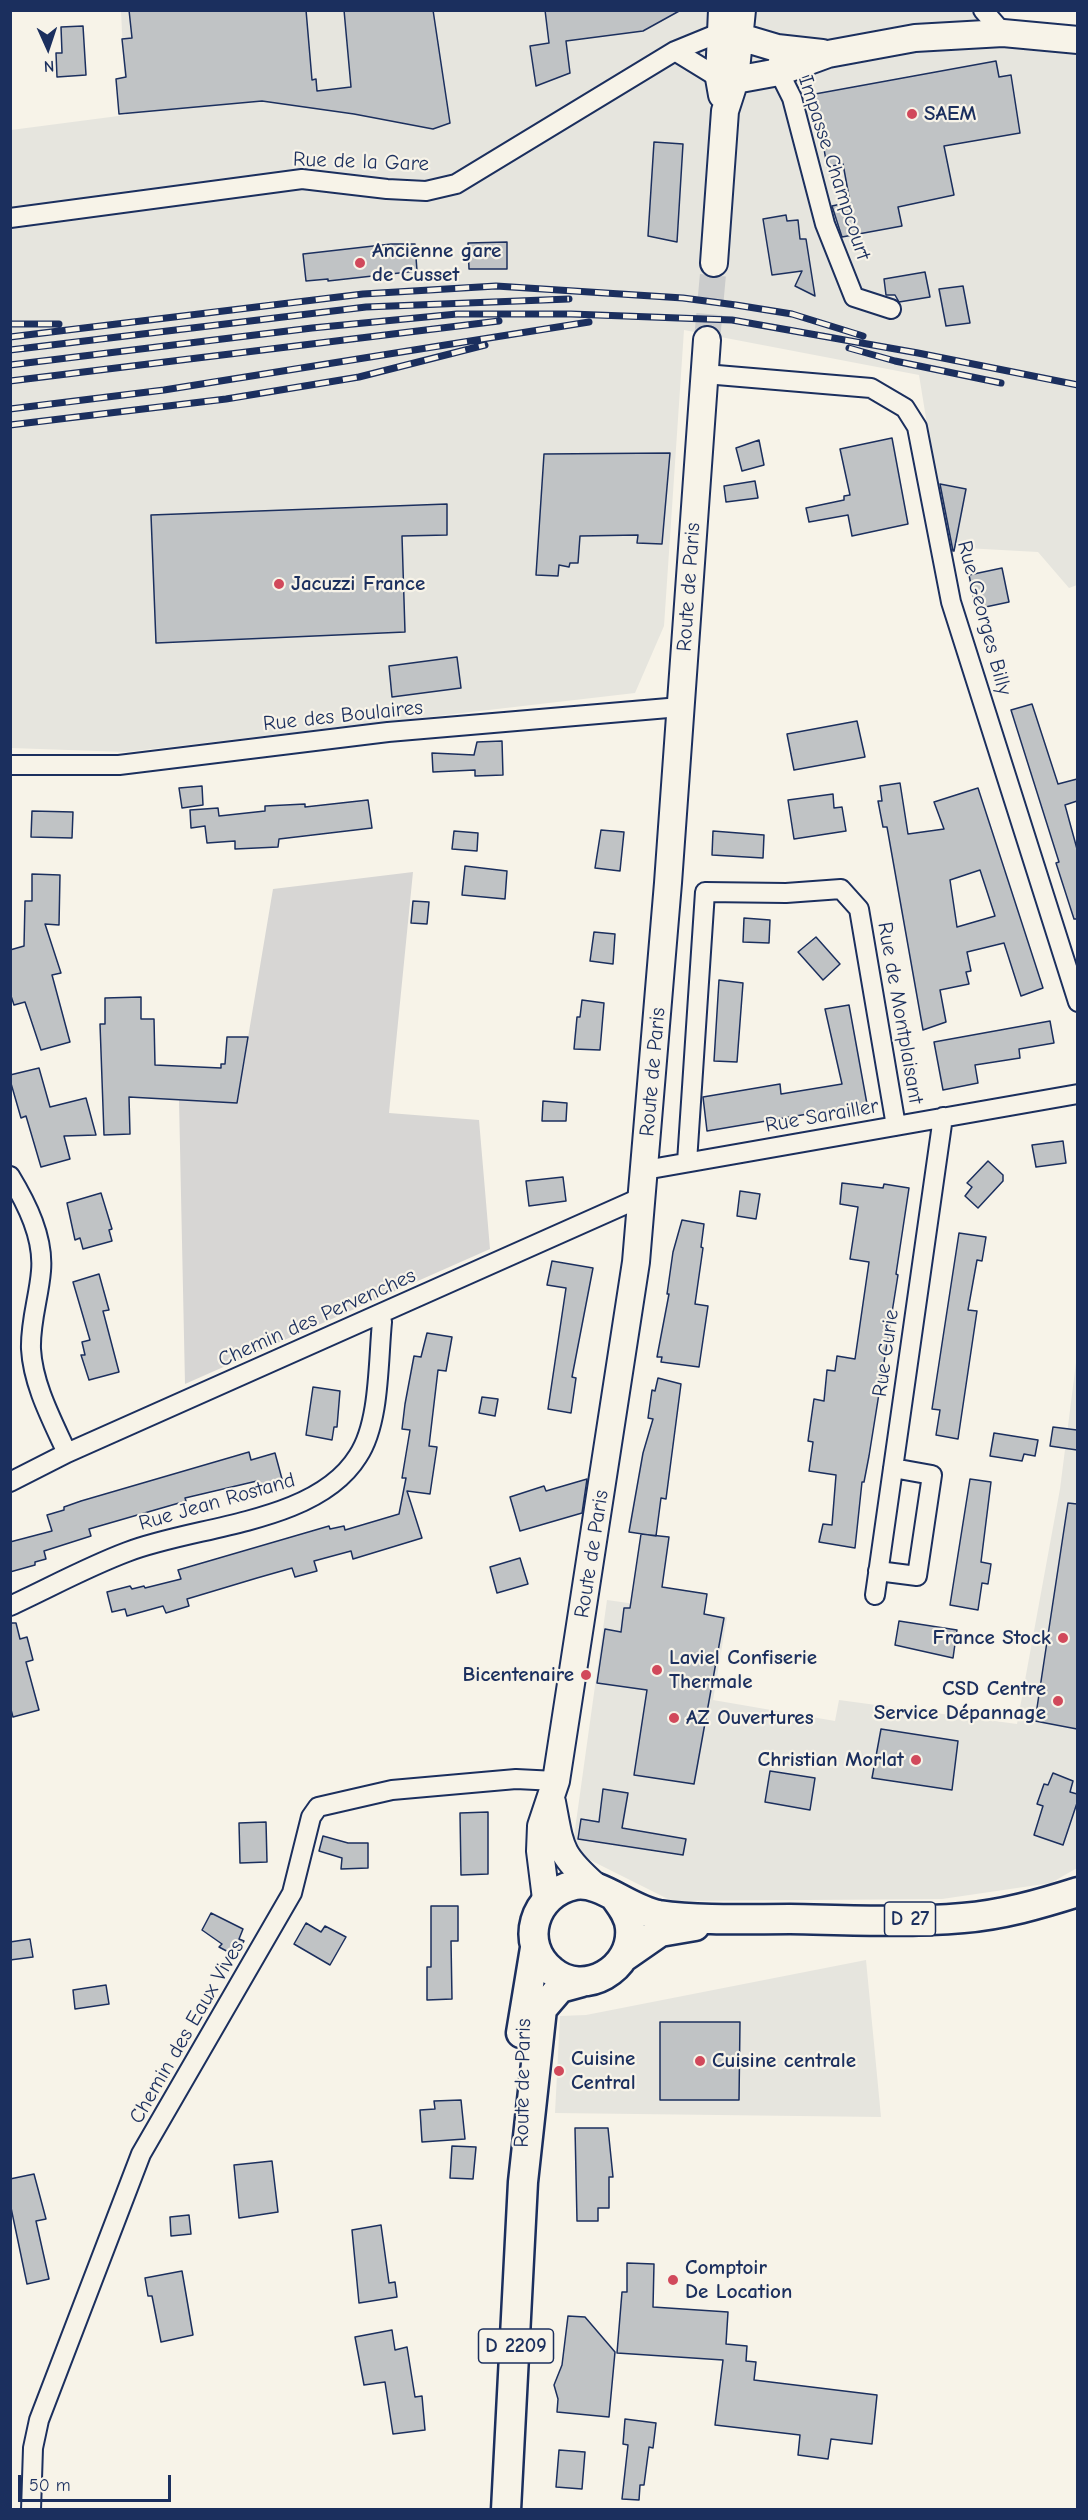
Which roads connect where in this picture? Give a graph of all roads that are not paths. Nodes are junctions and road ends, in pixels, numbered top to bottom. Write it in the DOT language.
graph roads {
  1 [pos="742,10"];
  2 [pos="983,10"];
  3 [pos="727,27"];
  4 [pos="1003,33"];
  5 [pos="1077,40"];
  6 [pos="675,51"];
  7 [pos="778,60"];
  8 [pos="727,79"];
  9 [pos="10,218"];
  10 [pos="714,263"];
  11 [pos="891,309"];
  12 [pos="708,340"];
  13 [pos="705,374"];
  14 [pos="680,707"];
  15 [pos="10,765"];
  16 [pos="1077,1002"];
  17 [pos="1077,1094"];
  18 [pos="943,1117"];
  19 [pos="896,1126"];
  20 [pos="687,1162"];
  21 [pos="645,1170"];
  22 [pos="10,1176"];
  23 [pos="642,1197"];
  24 [pos="380,1315"];
  25 [pos="67,1453"];
  26 [pos="893,1468"];
  27 [pos="10,1482"];
  28 [pos="878,1571"];
  29 [pos="875,1595"];
  30 [pos="10,1606"];
  31 [pos="554,1790"];
  32 [pos="604,1891"];
  33 [pos="1077,1892"];
  34 [pos="546,1899"];
  35 [pos="739,1919"];
  36 [pos="535,1948"];
  37 [pos="624,1957"];
  38 [pos="582,1982"];
  39 [pos="523,2182"];
  40 [pos="31,2510"];
  41 [pos="506,2510"];
  1 -- 3 [label="main road"];
  2 -- 4 [label="street"];
  3 -- 6 [label="street, Rue de la Gare"];
  3 -- 7 [label="main road"];
  3 -- 8 [label="main road"];
  4 -- 5 [label="main road"];
  4 -- 7 [label="main road"];
  6 -- 8 [label="street"];
  6 -- 9 [label="street, Rue de la Gare"];
  7 -- 8 [label="main road"];
  7 -- 11 [label="street, Impasse Champcourt"];
  8 -- 10 [label="main road"];
  12 -- 13 [label="main road, Route de Paris"];
  13 -- 14 [label="main road, Route de Paris"];
  13 -- 16 [label="street, Rue Georges Billy"];
  14 -- 15 [label="street, Rue des Boulaires"];
  14 -- 21 [label="main road, Route de Paris"];
  17 -- 18 [label="street, Rue Sarailler"];
  18 -- 19 [label="street, Rue Sarailler"];
  18 -- 26 [label="street, Rue Curie"];
  19 -- 20 [label="street, Rue Sarailler"];
  19 -- 20 [label="street, Rue de Montplaisant"];
  20 -- 21 [label="street, Rue Sarailler"];
  21 -- 23 [label="main road, Route de Paris"];
  22 -- 25 [label="street"];
  23 -- 24 [label="street, Chemin des Pervenches"];
  23 -- 31 [label="main road, Route de Paris"];
  24 -- 25 [label="street, Chemin des Pervenches"];
  24 -- 30 [label="street, Rue Jean Rostand"];
  25 -- 27 [label="street, Chemin des Pervenches"];
  26 -- 28 [label="street, Rue Curie"];
  26 -- 28 [label="street"];
  28 -- 29 [label="street, Rue Curie"];
  31 -- 32 [label="main road, Route de Paris"];
  31 -- 34 [label="main road, Route de Paris"];
  31 -- 40 [label="street, Chemin des Eaux Vives"];
  32 -- 34 [label="main road"];
  32 -- 35 [label="main road, D 27"];
  32 -- 37 [label="main road"];
  33 -- 35 [label="main road, D 27"];
  34 -- 36 [label="main road"];
  35 -- 37 [label="main road, D 27"];
  36 -- 38 [label="main road"];
  36 -- 39 [label="main road, Route de Paris / D 2209"];
  37 -- 38 [label="main road"];
  38 -- 39 [label="main road, Route de Paris / D 2209"];
  39 -- 41 [label="main road, Route de Paris / D 2209"];
}
